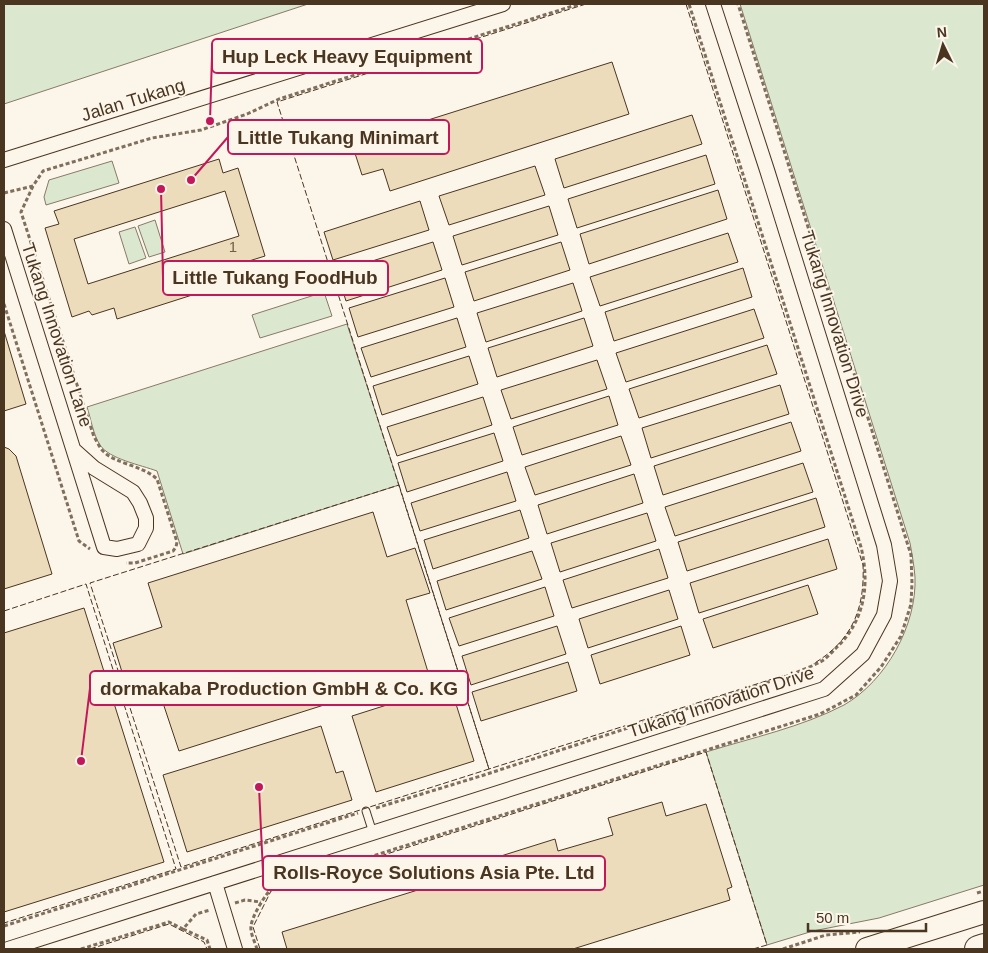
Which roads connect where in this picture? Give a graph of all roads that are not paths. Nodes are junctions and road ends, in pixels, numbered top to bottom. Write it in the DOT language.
graph roads {
  1 [pos="503,4"];
  2 [pos="713,4"];
  3 [pos="4,160"];
  4 [pos="4,229"];
  5 [pos="74,452"];
  6 [pos="366,811"];
  7 [pos="373,833"];
  8 [pos="215,884"];
  9 [pos="984,912"];
  10 [pos="984,947"];
  11 [pos="8,949"];
  12 [pos="236,949"];
  13 [pos="867,949"];
  14 [pos="978,949"];
  1 -- 3 [label="street, Jalan Tukang"];
  2 -- 7 [label="street, Tukang Innovation Drive"];
  4 -- 5 [label="street, Tukang Innovation Lane"];
  5 -- 5 [label="street, Tukang Innovation Lane"];
  6 -- 7 [label="lane"];
  7 -- 8 [label="street, Tukang Innovation Drive"];
  8 -- 11 [label="street, Tukang Innovation Drive"];
  8 -- 12 [label="street"];
  9 -- 13 [label="main road"];
  10 -- 14 [label="highway"];
}
